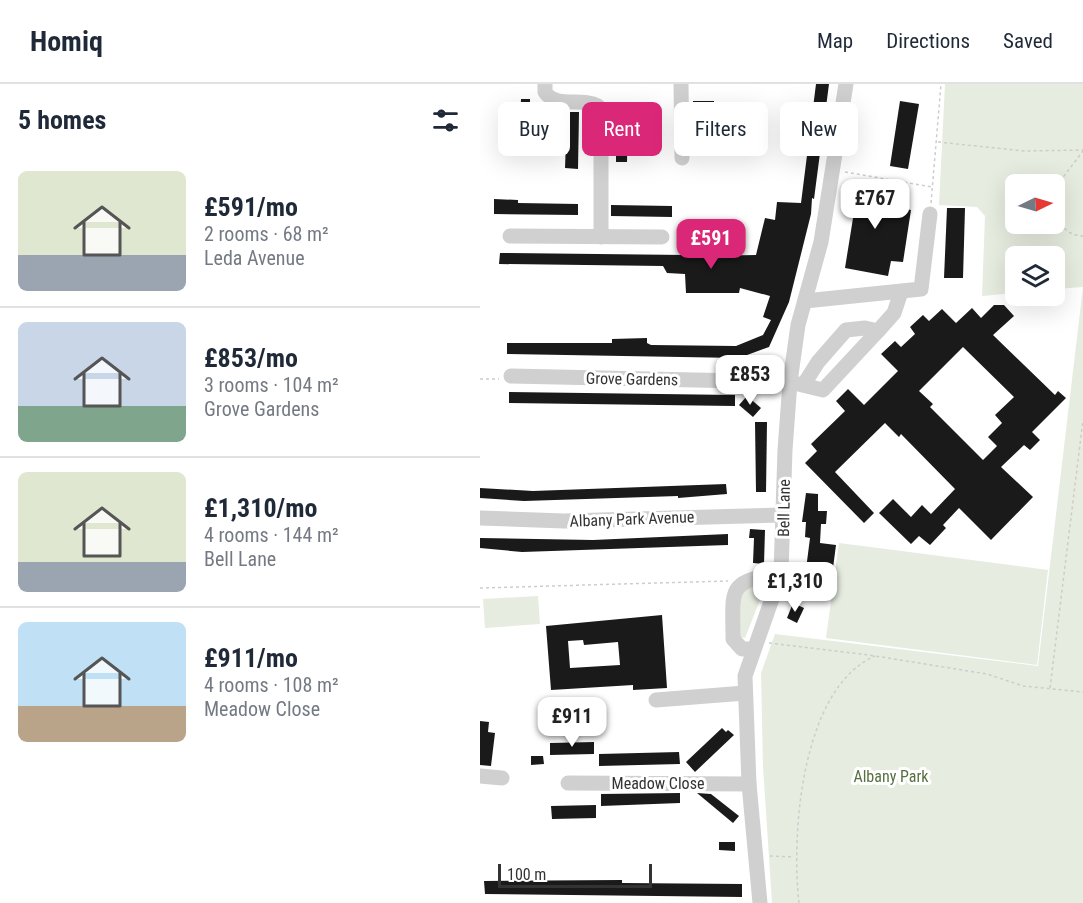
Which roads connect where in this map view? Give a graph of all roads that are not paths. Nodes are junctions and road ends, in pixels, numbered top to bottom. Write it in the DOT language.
graph roads {
  1 [pos="545,84"];
  2 [pos="681,84"];
  3 [pos="846,84"];
  4 [pos="682,158"];
  5 [pos="930,214"];
  6 [pos="510,236"];
  7 [pos="601,237"];
  8 [pos="662,237"];
  9 [pos="901,292"];
  10 [pos="805,301"];
  11 [pos="878,332"];
  12 [pos="511,376"];
  13 [pos="797,383"];
  14 [pos="784,515"];
  15 [pos="480,518"];
  16 [pos="781,573"];
  17 [pos="755,646"];
  18 [pos="745,693"];
  19 [pos="656,700"];
  20 [pos="480,776"];
  21 [pos="502,778"];
  22 [pos="568,783"];
  23 [pos="749,784"];
  24 [pos="760,903"];
  1 -- 7 [label="street"];
  2 -- 4 [label="street"];
  3 -- 10 [label="street, Bell Lane"];
  5 -- 9 [label="street"];
  6 -- 7 [label="street"];
  7 -- 8 [label="street"];
  9 -- 10 [label="street"];
  9 -- 11 [label="street"];
  10 -- 13 [label="street, Bell Lane"];
  11 -- 13 [label="street"];
  11 -- 13 [label="street, Grove Gardens"];
  12 -- 13 [label="street, Grove Gardens"];
  13 -- 14 [label="street, Bell Lane"];
  14 -- 15 [label="street, Albany Park Avenue"];
  14 -- 16 [label="street, Bell Lane"];
  16 -- 17 [label="street, Bell Lane"];
  16 -- 17 [label="street"];
  17 -- 18 [label="street, Bell Lane"];
  18 -- 19 [label="street"];
  18 -- 23 [label="street, Bell Lane"];
  20 -- 21 [label="street"];
  22 -- 23 [label="street, Meadow Close"];
  23 -- 24 [label="street, Bell Lane"];
}
